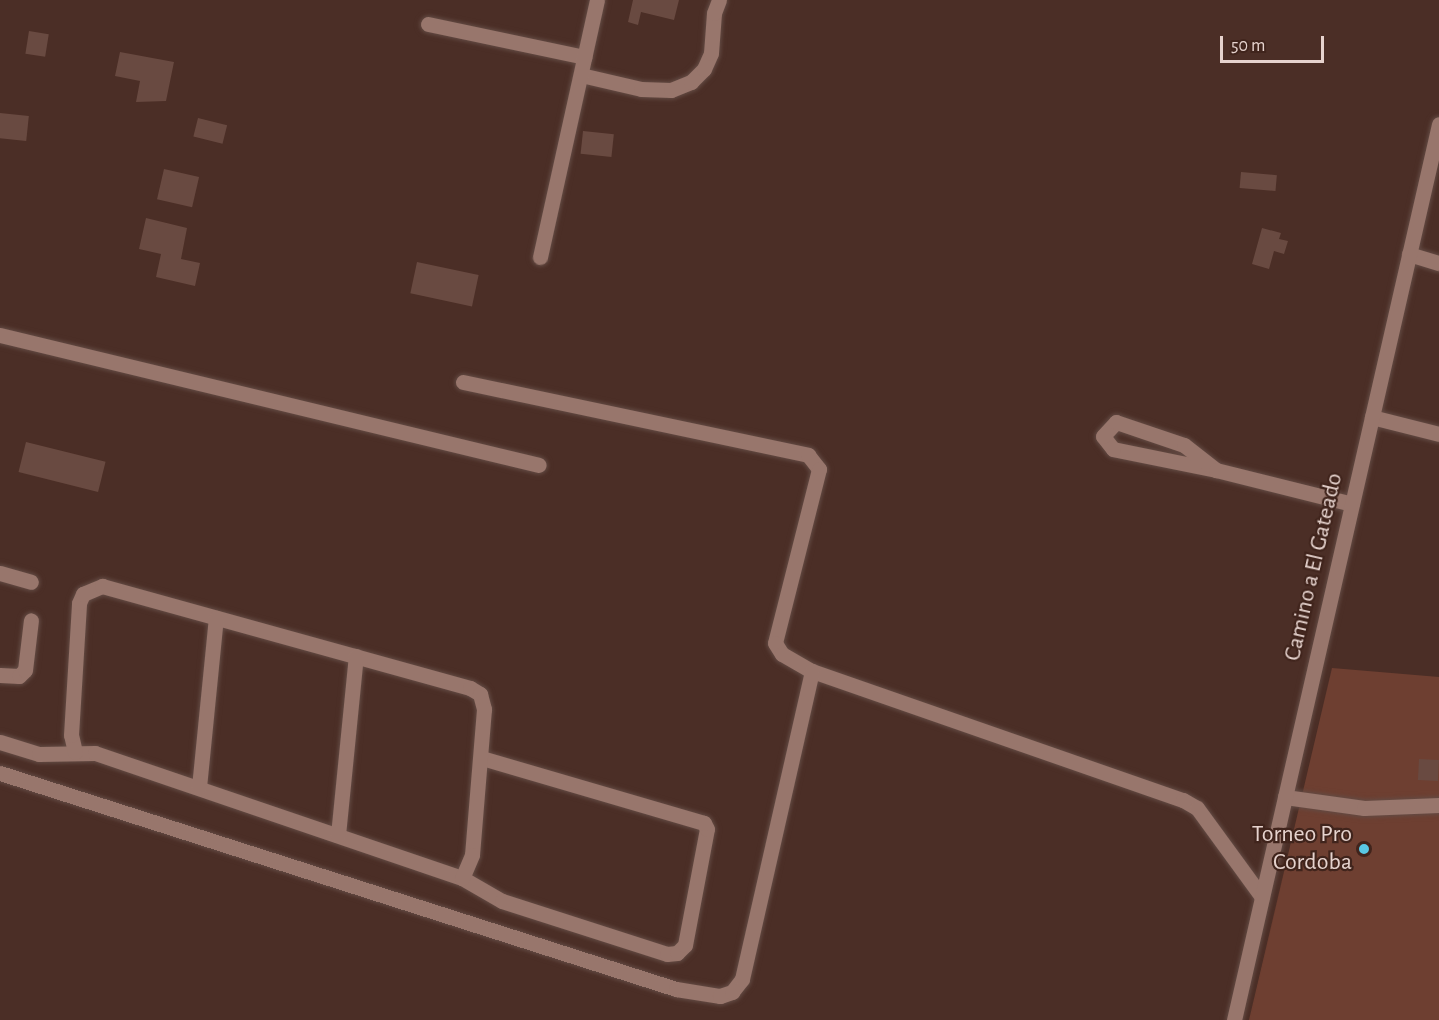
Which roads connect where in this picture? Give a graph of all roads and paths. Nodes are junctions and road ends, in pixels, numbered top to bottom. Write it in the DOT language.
graph roads {
  1 [pos="597,0"];
  2 [pos="719,0"];
  3 [pos="429,24"];
  4 [pos="585,57"];
  5 [pos="581,75"];
  6 [pos="1439,124"];
  7 [pos="1409,254"];
  8 [pos="540,257"];
  9 [pos="1439,263"];
  10 [pos="0,335"];
  11 [pos="463,382"];
  12 [pos="1372,417"];
  13 [pos="1439,434"];
  14 [pos="539,465"];
  15 [pos="1216,470"];
  16 [pos="1352,504"];
  17 [pos="0,573"];
  18 [pos="31,582"];
  19 [pos="216,618"];
  20 [pos="31,620"];
  21 [pos="356,656"];
  22 [pos="812,671"];
  23 [pos="0,675"];
  24 [pos="0,742"];
  25 [pos="75,752"];
  26 [pos="481,758"];
  27 [pos="0,773"];
  28 [pos="200,787"];
  29 [pos="1285,797"];
  30 [pos="1439,805"];
  31 [pos="338,835"];
  32 [pos="462,878"];
  33 [pos="1262,897"];
  34 [pos="1234,1020"];
  1 -- 4 [label="street"];
  2 -- 5 [label="street"];
  3 -- 4 [label="street"];
  4 -- 5 [label="street"];
  5 -- 8 [label="street"];
  6 -- 7 [label="street, Camino a El Gateado"];
  7 -- 9 [label="street"];
  7 -- 12 [label="street, Camino a El Gateado"];
  10 -- 14 [label="street"];
  11 -- 22 [label="street"];
  12 -- 13 [label="street"];
  12 -- 16 [label="street, Camino a El Gateado"];
  15 -- 15 [label="street"];
  15 -- 16 [label="street"];
  16 -- 29 [label="street, Camino a El Gateado"];
  17 -- 18 [label="street"];
  19 -- 21 [label="street"];
  19 -- 25 [label="street"];
  19 -- 28 [label="street"];
  20 -- 23 [label="street"];
  21 -- 26 [label="street"];
  21 -- 31 [label="street"];
  22 -- 27 [label="street"];
  22 -- 33 [label="street"];
  24 -- 25 [label="street"];
  25 -- 28 [label="street"];
  26 -- 32 [label="street"];
  26 -- 32 [label="street"];
  28 -- 31 [label="street"];
  29 -- 30 [label="street"];
  29 -- 33 [label="street, Camino a El Gateado"];
  31 -- 32 [label="street"];
  33 -- 34 [label="street, Camino a El Gateado"];
}
